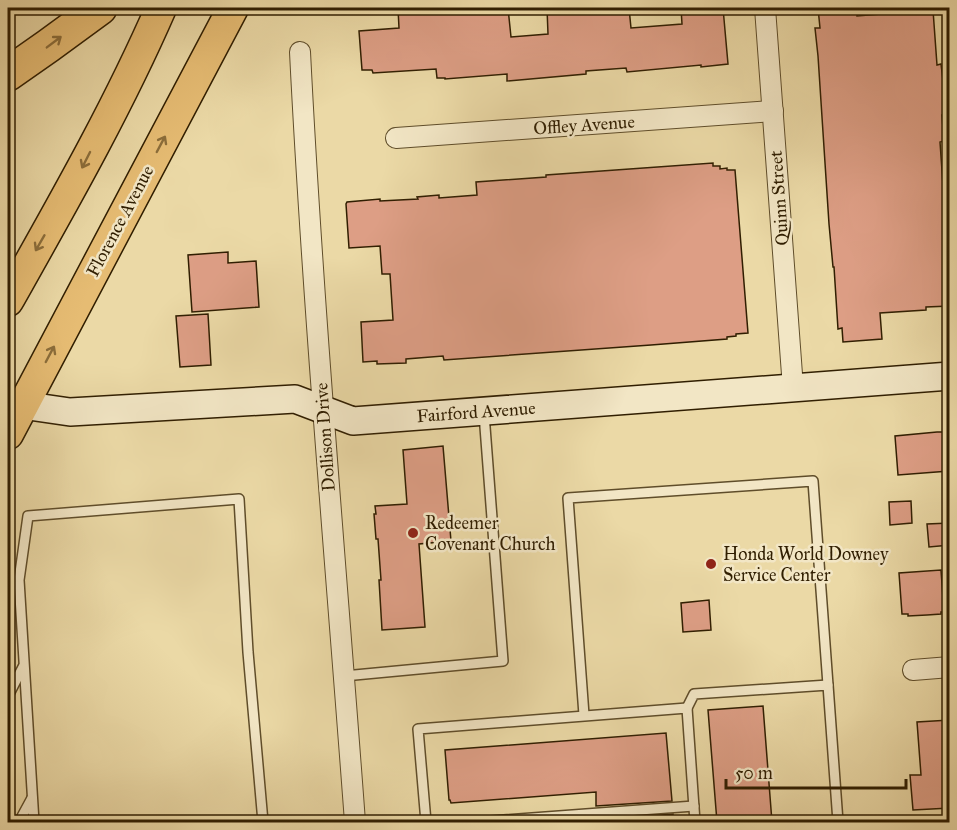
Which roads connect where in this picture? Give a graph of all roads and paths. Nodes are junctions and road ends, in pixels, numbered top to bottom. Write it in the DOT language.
graph roads {
  1 [pos="100,8"];
  2 [pos="161,8"];
  3 [pos="233,8"];
  4 [pos="765,8"];
  5 [pos="300,52"];
  6 [pos="8,74"];
  7 [pos="773,111"];
  8 [pos="396,138"];
  9 [pos="8,301"];
  10 [pos="950,376"];
  11 [pos="793,388"];
  12 [pos="15,404"];
  13 [pos="323,410"];
  14 [pos="484,412"];
  15 [pos="8,434"];
  16 [pos="24,665"];
  17 [pos="950,667"];
  18 [pos="913,670"];
  19 [pos="344,676"];
  20 [pos="828,685"];
  21 [pos="8,696"];
  22 [pos="687,708"];
  23 [pos="584,715"];
  24 [pos="32,797"];
  25 [pos="694,806"];
  26 [pos="19,822"];
  27 [pos="34,822"];
  28 [pos="263,822"];
  29 [pos="356,822"];
  30 [pos="426,822"];
  31 [pos="477,822"];
  32 [pos="695,822"];
  33 [pos="838,822"];
  6 -- 1 [label="highway, one-way"];
  2 -- 9 [label="main road, one-way"];
  12 -- 3 [label="main road, Florence Avenue, one-way"];
  4 -- 7 [label="street, Quinn Street"];
  5 -- 13 [label="street, Dollison Drive"];
  7 -- 8 [label="street, Offley Avenue"];
  7 -- 11 [label="street, Quinn Street"];
  10 -- 11 [label="street, Fairford Avenue"];
  11 -- 14 [label="street, Fairford Avenue"];
  12 -- 13 [label="street, Fairford Avenue"];
  12 -- 15 [label="main road, Florence Avenue"];
  13 -- 14 [label="street, Fairford Avenue"];
  13 -- 19 [label="street, Dollison Drive"];
  14 -- 19 [label="lane"];
  16 -- 21 [label="lane"];
  16 -- 24 [label="lane"];
  16 -- 28 [label="lane"];
  17 -- 18 [label="street"];
  19 -- 29 [label="street, Dollison Drive"];
  20 -- 22 [label="lane"];
  20 -- 23 [label="lane"];
  20 -- 33 [label="lane"];
  22 -- 23 [label="lane"];
  22 -- 25 [label="lane"];
  23 -- 30 [label="lane"];
  24 -- 26 [label="lane"];
  24 -- 27 [label="lane"];
  25 -- 31 [label="lane"];
  25 -- 32 [label="lane"];
}
